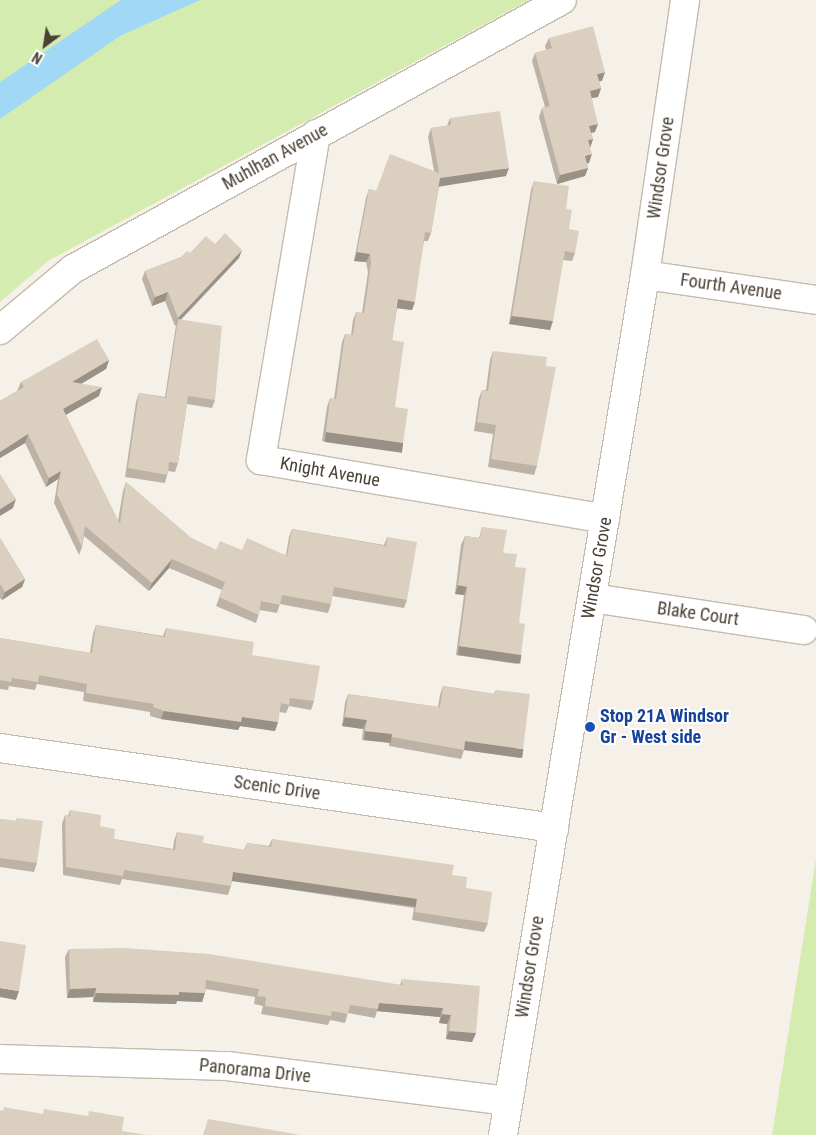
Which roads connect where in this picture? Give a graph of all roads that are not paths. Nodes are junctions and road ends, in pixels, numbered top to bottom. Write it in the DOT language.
graph roads {
  1 [pos="562,0"];
  2 [pos="685,0"];
  3 [pos="316,134"];
  4 [pos="645,275"];
  5 [pos="816,300"];
  6 [pos="0,330"];
  7 [pos="605,519"];
  8 [pos="592,598"];
  9 [pos="804,630"];
  10 [pos="0,748"];
  11 [pos="554,828"];
  12 [pos="0,1059"];
  13 [pos="508,1101"];
  14 [pos="503,1135"];
  1 -- 3 [label="street, Muhlhan Avenue"];
  2 -- 4 [label="street, Windsor Grove"];
  3 -- 6 [label="street, Muhlhan Avenue"];
  3 -- 7 [label="street, Knight Avenue"];
  4 -- 5 [label="street, Fourth Avenue"];
  4 -- 7 [label="street, Windsor Grove"];
  7 -- 8 [label="street, Windsor Grove"];
  8 -- 9 [label="street, Blake Court"];
  8 -- 11 [label="street, Windsor Grove"];
  10 -- 11 [label="street, Scenic Drive"];
  11 -- 13 [label="street, Windsor Grove"];
  12 -- 13 [label="street, Panorama Drive"];
  13 -- 14 [label="street, Windsor Grove"];
}
